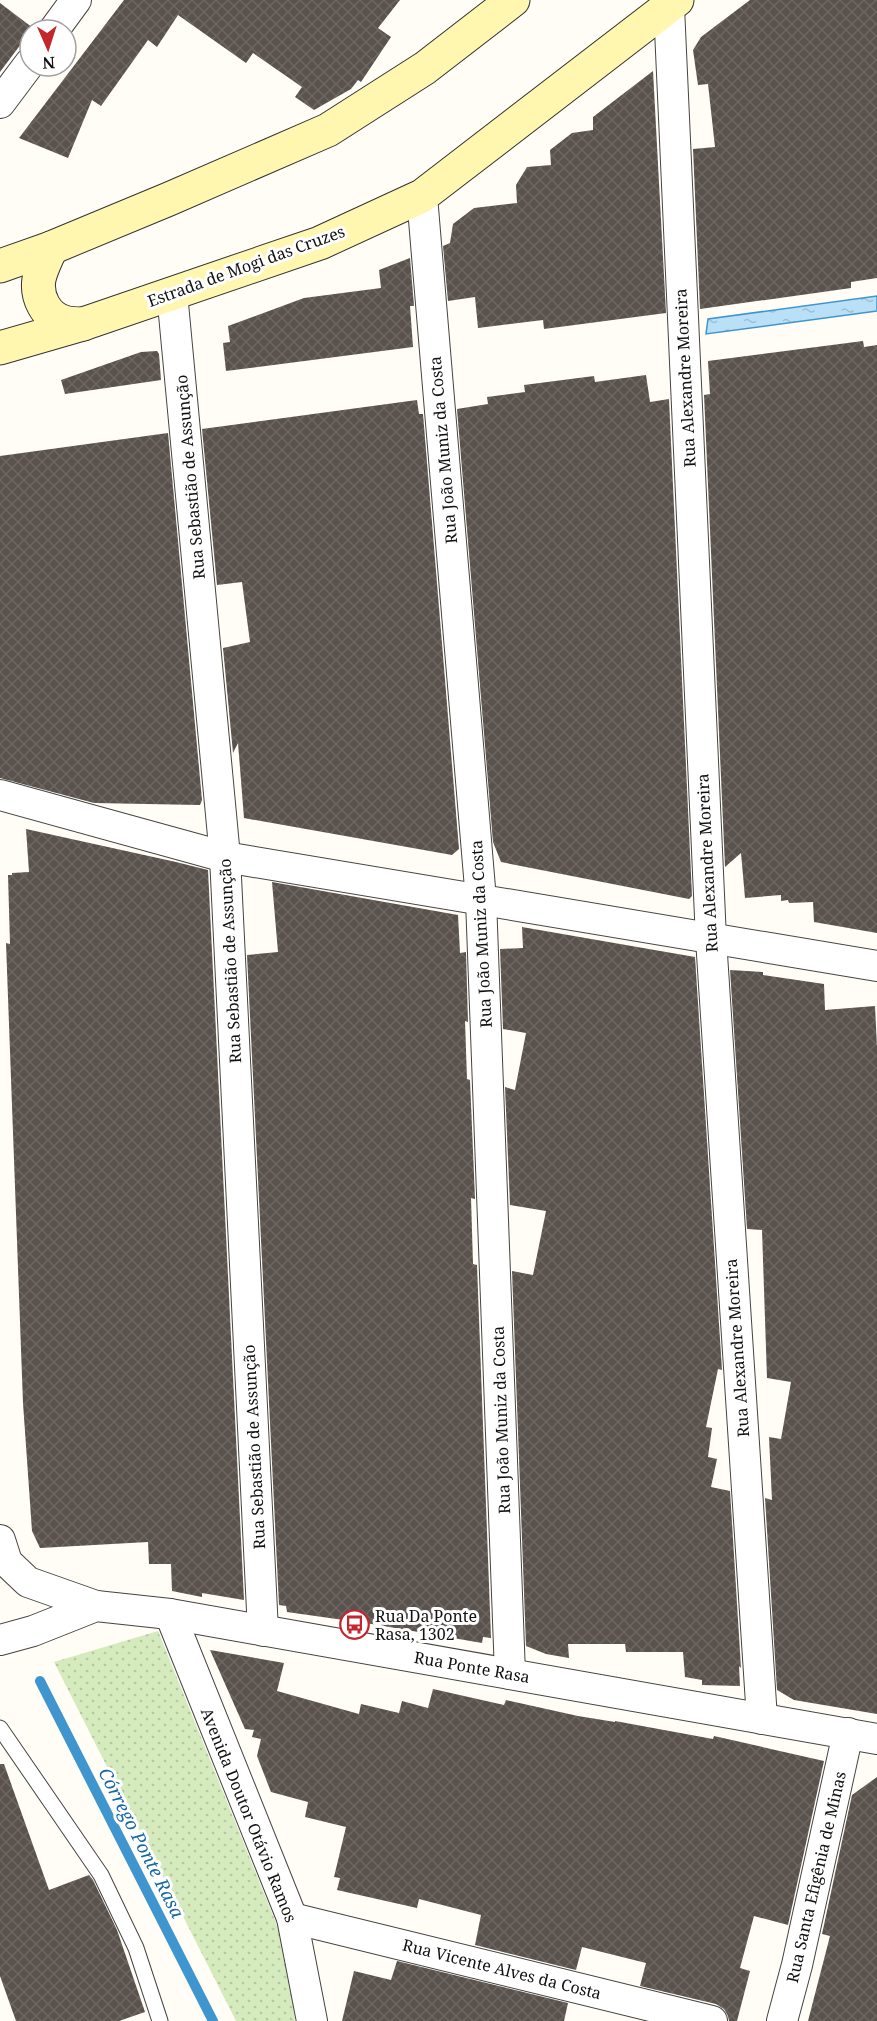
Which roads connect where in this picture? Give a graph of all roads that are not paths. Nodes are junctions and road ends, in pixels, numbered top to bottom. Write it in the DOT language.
graph roads {
  1 [pos="76,0"];
  2 [pos="513,0"];
  3 [pos="673,3"];
  4 [pos="63,18"];
  5 [pos="19,78"];
  6 [pos="0,103"];
  7 [pos="422,196"];
  8 [pos="51,248"];
  9 [pos="0,266"];
  10 [pos="172,293"];
  11 [pos="83,324"];
  12 [pos="0,348"];
  13 [pos="0,795"];
  14 [pos="225,857"];
  15 [pos="482,900"];
  16 [pos="711,939"];
  17 [pos="877,966"];
  18 [pos="0,1540"];
  19 [pos="96,1606"];
  20 [pos="170,1614"];
  21 [pos="262,1631"];
  22 [pos="0,1641"];
  23 [pos="510,1674"];
  24 [pos="762,1719"];
  25 [pos="0,1728"];
  26 [pos="848,1733"];
  27 [pos="877,1738"];
  28 [pos="292,1918"];
  29 [pos="160,2021"];
  30 [pos="312,2021"];
  31 [pos="712,2021"];
  32 [pos="782,2021"];
  1 -- 4 [label="street"];
  2 -- 8 [label="main road"];
  3 -- 7 [label="main road, Estrada de Mogi das Cruzes"];
  3 -- 16 [label="street, Rua Alexandre Moreira"];
  5 -- 6 [label="street"];
  7 -- 10 [label="main road, Estrada de Mogi das Cruzes"];
  7 -- 15 [label="street, Rua João Muniz da Costa"];
  8 -- 9 [label="main road"];
  8 -- 11 [label="main road"];
  10 -- 11 [label="main road, Estrada de Mogi das Cruzes"];
  10 -- 14 [label="street, Rua Sebastião de Assunção"];
  11 -- 12 [label="main road, Estrada de Mogi das Cruzes"];
  13 -- 14 [label="street"];
  14 -- 15 [label="street"];
  14 -- 21 [label="street, Rua Sebastião de Assunção"];
  15 -- 16 [label="street"];
  15 -- 23 [label="street, Rua João Muniz da Costa"];
  16 -- 17 [label="street"];
  16 -- 24 [label="street, Rua Alexandre Moreira"];
  18 -- 19 [label="street"];
  19 -- 20 [label="street, Rua Ponte Rasa"];
  19 -- 22 [label="street, Rua Ponte Rasa"];
  20 -- 21 [label="street, Rua Ponte Rasa"];
  20 -- 28 [label="street, Avenida Doutor Otávio Ramos"];
  21 -- 23 [label="street, Rua Ponte Rasa"];
  23 -- 24 [label="street, Rua Ponte Rasa"];
  24 -- 26 [label="street, Rua Ponte Rasa"];
  25 -- 29 [label="lane"];
  26 -- 27 [label="street, Rua Ponte Rasa"];
  26 -- 32 [label="street, Rua Santa Efigênia de Minas"];
  28 -- 30 [label="street, Avenida Doutor Otávio Ramos"];
  28 -- 31 [label="street, Rua Vicente Alves da Costa"];
}
